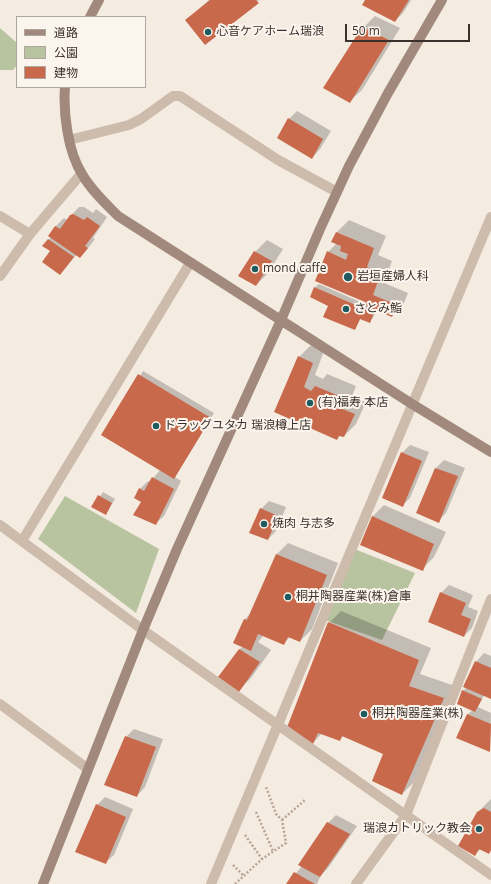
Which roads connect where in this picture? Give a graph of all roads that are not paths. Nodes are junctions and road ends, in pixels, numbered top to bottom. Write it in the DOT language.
graph roads {
  1 [pos="99,0"];
  2 [pos="442,0"];
  3 [pos="91,16"];
  4 [pos="65,88"];
  5 [pos="70,140"];
  6 [pos="81,174"];
  7 [pos="337,192"];
  8 [pos="0,216"];
  9 [pos="491,218"];
  10 [pos="30,234"];
  11 [pos="190,263"];
  12 [pos="0,276"];
  13 [pos="282,320"];
  14 [pos="412,404"];
  15 [pos="491,452"];
  16 [pos="0,525"];
  17 [pos="22,541"];
  18 [pos="491,599"];
  19 [pos="143,630"];
  20 [pos="0,704"];
  21 [pos="279,725"];
  22 [pos="88,770"];
  23 [pos="406,815"];
  24 [pos="491,875"];
  25 [pos="43,884"];
  26 [pos="211,884"];
  27 [pos="356,884"];
  1 -- 3 [label="street"];
  2 -- 7 [label="street"];
  4 -- 5 [label="street"];
  5 -- 6 [label="street"];
  5 -- 7 [label="street"];
  6 -- 10 [label="street"];
  6 -- 11 [label="street"];
  7 -- 13 [label="street"];
  8 -- 10 [label="street"];
  9 -- 14 [label="street"];
  10 -- 12 [label="street"];
  11 -- 13 [label="street"];
  11 -- 17 [label="street"];
  13 -- 14 [label="street"];
  13 -- 19 [label="street"];
  14 -- 15 [label="street"];
  14 -- 21 [label="street"];
  16 -- 17 [label="street"];
  17 -- 19 [label="street"];
  18 -- 23 [label="street"];
  19 -- 21 [label="street"];
  19 -- 22 [label="street"];
  20 -- 22 [label="street"];
  21 -- 23 [label="street"];
  21 -- 26 [label="street"];
  22 -- 25 [label="street"];
  23 -- 24 [label="street"];
  23 -- 27 [label="street"];
}
